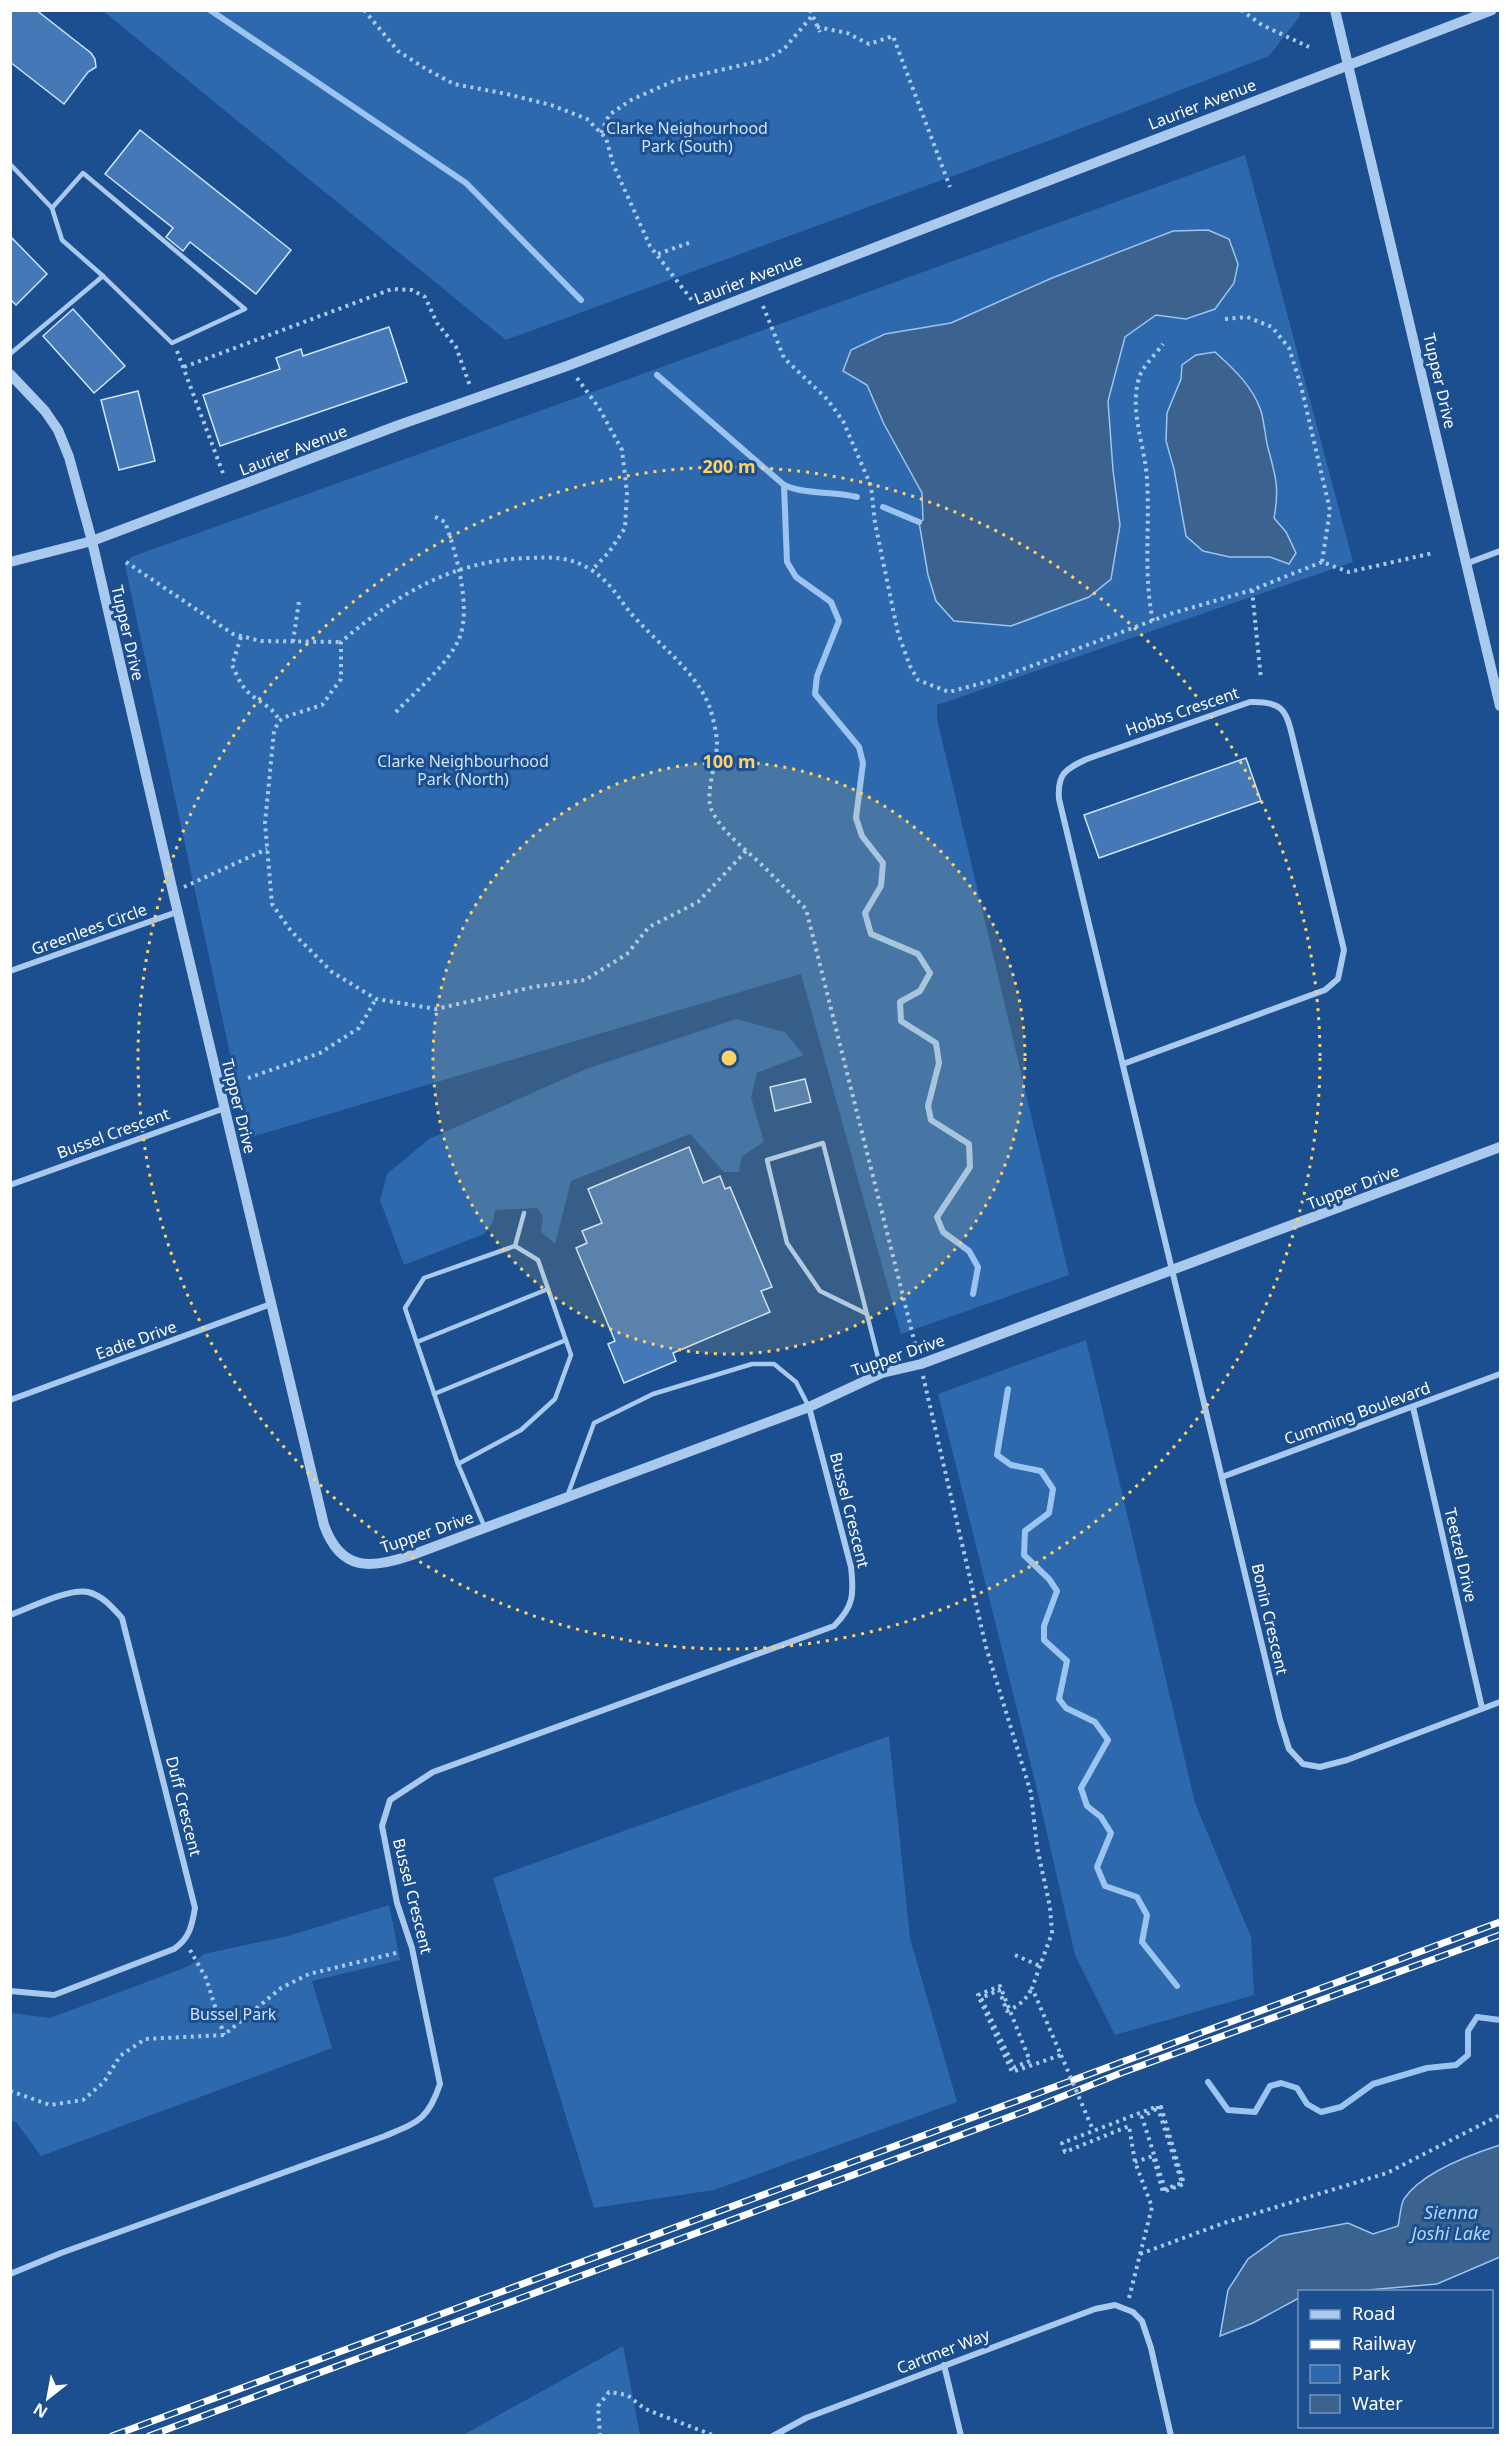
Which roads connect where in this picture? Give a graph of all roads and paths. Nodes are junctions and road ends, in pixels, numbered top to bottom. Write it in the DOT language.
graph roads {
  1 [pos="364,10"];
  2 [pos="810,10"];
  3 [pos="1241,10"];
  4 [pos="1335,10"];
  5 [pos="1492,10"];
  6 [pos="812,16"];
  7 [pos="817,27"];
  8 [pos="820,32"];
  9 [pos="1310,47"];
  10 [pos="1348,64"];
  11 [pos="601,133"];
  12 [pos="10,164"];
  13 [pos="950,187"];
  14 [pos="52,208"];
  15 [pos="689,243"];
  16 [pos="658,254"];
  17 [pos="102,276"];
  18 [pos="757,292"];
  19 [pos="702,313"];
  20 [pos="1225,320"];
  21 [pos="172,343"];
  22 [pos="1163,344"];
  23 [pos="10,354"];
  24 [pos="567,366"];
  25 [pos="184,367"];
  26 [pos="10,374"];
  27 [pos="474,398"];
  28 [pos="229,490"];
  29 [pos="432,515"];
  30 [pos="92,541"];
  31 [pos="1500,551"];
  32 [pos="1433,553"];
  33 [pos="10,562"];
  34 [pos="126,562"];
  35 [pos="1322,562"];
  36 [pos="1468,563"];
  37 [pos="457,569"];
  38 [pos="592,570"];
  39 [pos="1252,590"];
  40 [pos="299,601"];
  41 [pos="1153,621"];
  42 [pos="242,637"];
  43 [pos="293,642"];
  44 [pos="341,642"];
  45 [pos="1261,679"];
  46 [pos="1500,706"];
  47 [pos="396,712"];
  48 [pos="279,722"];
  49 [pos="267,849"];
  50 [pos="746,851"];
  51 [pos="173,892"];
  52 [pos="177,912"];
  53 [pos="10,971"];
  54 [pos="376,999"];
  55 [pos="1123,1064"];
  56 [pos="248,1078"];
  57 [pos="225,1108"];
  58 [pos="1500,1147"];
  59 [pos="10,1185"];
  60 [pos="524,1214"];
  61 [pos="515,1246"];
  62 [pos="1172,1271"];
  63 [pos="548,1289"];
  64 [pos="271,1304"];
  65 [pos="867,1314"];
  66 [pos="566,1340"];
  67 [pos="417,1342"];
  68 [pos="921,1364"];
  69 [pos="882,1373"];
  70 [pos="1500,1374"];
  71 [pos="434,1394"];
  72 [pos="10,1400"];
  73 [pos="809,1407"];
  74 [pos="1413,1407"];
  75 [pos="458,1464"];
  76 [pos="1222,1477"];
  77 [pos="567,1497"];
  78 [pos="485,1528"];
  79 [pos="10,1615"];
  80 [pos="1500,1702"];
  81 [pos="1482,1708"];
  82 [pos="184,1942"];
  83 [pos="412,1948"];
  84 [pos="1015,1955"];
  85 [pos="1041,1966"];
  86 [pos="1032,1988"];
  87 [pos="10,1992"];
  88 [pos="1010,2010"];
  89 [pos="224,2035"];
  90 [pos="1061,2055"];
  91 [pos="10,2091"];
  92 [pos="1158,2108"];
  93 [pos="1500,2115"];
  94 [pos="1093,2130"];
  95 [pos="1135,2162"];
  96 [pos="1140,2254"];
  97 [pos="10,2274"];
  98 [pos="1127,2309"];
  99 [pos="944,2365"];
  100 [pos="600,2436"];
  101 [pos="715,2436"];
  102 [pos="773,2436"];
  103 [pos="961,2436"];
  104 [pos="1171,2436"];
  1 -- 11 [label="path"];
  2 -- 6 [label="path"];
  3 -- 9 [label="path"];
  4 -- 10 [label="street, Tupper Drive"];
  5 -- 10 [label="street, Laurier Avenue"];
  6 -- 7 [label="path"];
  6 -- 11 [label="path"];
  7 -- 8 [label="path"];
  7 -- 13 [label="path"];
  10 -- 18 [label="street, Laurier Avenue"];
  10 -- 36 [label="street, Tupper Drive"];
  11 -- 16 [label="path"];
  12 -- 14 [label="lane"];
  14 -- 17 [label="lane"];
  14 -- 21 [label="lane"];
  15 -- 16 [label="path"];
  16 -- 19 [label="path"];
  17 -- 21 [label="lane"];
  17 -- 23 [label="lane"];
  18 -- 19 [label="street, Laurier Avenue"];
  18 -- 41 [label="path"];
  19 -- 24 [label="street, Laurier Avenue"];
  20 -- 35 [label="path"];
  21 -- 25 [label="path"];
  22 -- 41 [label="path"];
  24 -- 27 [label="street, Laurier Avenue"];
  24 -- 38 [label="path"];
  25 -- 27 [label="path"];
  25 -- 28 [label="path"];
  26 -- 30 [label="street, Tupper Drive"];
  27 -- 28 [label="street, Laurier Avenue"];
  28 -- 30 [label="street, Laurier Avenue"];
  29 -- 37 [label="path"];
  30 -- 33 [label="street, Laurier Avenue"];
  30 -- 51 [label="street, Tupper Drive"];
  31 -- 36 [label="street"];
  32 -- 35 [label="path"];
  34 -- 42 [label="path"];
  35 -- 39 [label="path"];
  36 -- 46 [label="street, Tupper Drive"];
  37 -- 38 [label="path"];
  37 -- 44 [label="path"];
  37 -- 47 [label="path"];
  38 -- 50 [label="path"];
  39 -- 41 [label="path"];
  39 -- 45 [label="path"];
  40 -- 43 [label="path"];
  42 -- 43 [label="path"];
  42 -- 48 [label="path"];
  43 -- 44 [label="path"];
  44 -- 48 [label="path"];
  48 -- 49 [label="path"];
  49 -- 51 [label="path"];
  49 -- 54 [label="path"];
  50 -- 54 [label="path"];
  50 -- 68 [label="path"];
  51 -- 52 [label="street, Tupper Drive"];
  52 -- 53 [label="street, Greenlees Circle"];
  52 -- 57 [label="street, Tupper Drive"];
  54 -- 56 [label="path"];
  55 -- 55 [label="street, Hobbs Crescent"];
  55 -- 62 [label="street, Hobbs Crescent"];
  57 -- 59 [label="street, Bussel Crescent"];
  57 -- 64 [label="street, Tupper Drive"];
  58 -- 62 [label="street, Tupper Drive"];
  60 -- 61 [label="lane"];
  61 -- 63 [label="lane"];
  61 -- 67 [label="lane"];
  62 -- 68 [label="street, Tupper Drive"];
  62 -- 76 [label="street, Bonin Crescent"];
  63 -- 66 [label="lane"];
  63 -- 67 [label="lane"];
  64 -- 72 [label="street, Eadie Drive"];
  64 -- 78 [label="street, Tupper Drive"];
  65 -- 65 [label="lane"];
  65 -- 69 [label="lane"];
  66 -- 71 [label="lane"];
  66 -- 75 [label="lane"];
  67 -- 71 [label="lane"];
  68 -- 69 [label="street, Tupper Drive"];
  68 -- 85 [label="path"];
  69 -- 73 [label="street, Tupper Drive"];
  70 -- 74 [label="street, Cumming Boulevard"];
  71 -- 75 [label="lane"];
  73 -- 77 [label="street, Tupper Drive"];
  73 -- 77 [label="lane"];
  73 -- 83 [label="street, Bussel Crescent"];
  74 -- 76 [label="street, Cumming Boulevard"];
  74 -- 81 [label="street, Teetzel Drive"];
  75 -- 78 [label="lane"];
  76 -- 81 [label="street, Bonin Crescent"];
  77 -- 78 [label="street, Tupper Drive"];
  79 -- 82 [label="street, Duff Crescent"];
  80 -- 81 [label="street, Bonin Crescent"];
  82 -- 87 [label="street"];
  82 -- 89 [label="path"];
  83 -- 89 [label="path"];
  83 -- 97 [label="street, Bussel Crescent"];
  84 -- 85 [label="path"];
  85 -- 86 [label="path"];
  86 -- 88 [label="path"];
  86 -- 90 [label="path"];
  88 -- 88 [label="path"];
  88 -- 90 [label="path"];
  89 -- 91 [label="path"];
  90 -- 94 [label="path, bridge"];
  92 -- 92 [label="path"];
  92 -- 94 [label="path"];
  92 -- 95 [label="path"];
  93 -- 96 [label="path"];
  94 -- 95 [label="path"];
  95 -- 96 [label="path"];
  96 -- 98 [label="path"];
  98 -- 99 [label="street, Cartmer Way"];
  98 -- 104 [label="street"];
  99 -- 102 [label="street, Cartmer Way"];
  99 -- 103 [label="street"];
  100 -- 101 [label="path"];
}
